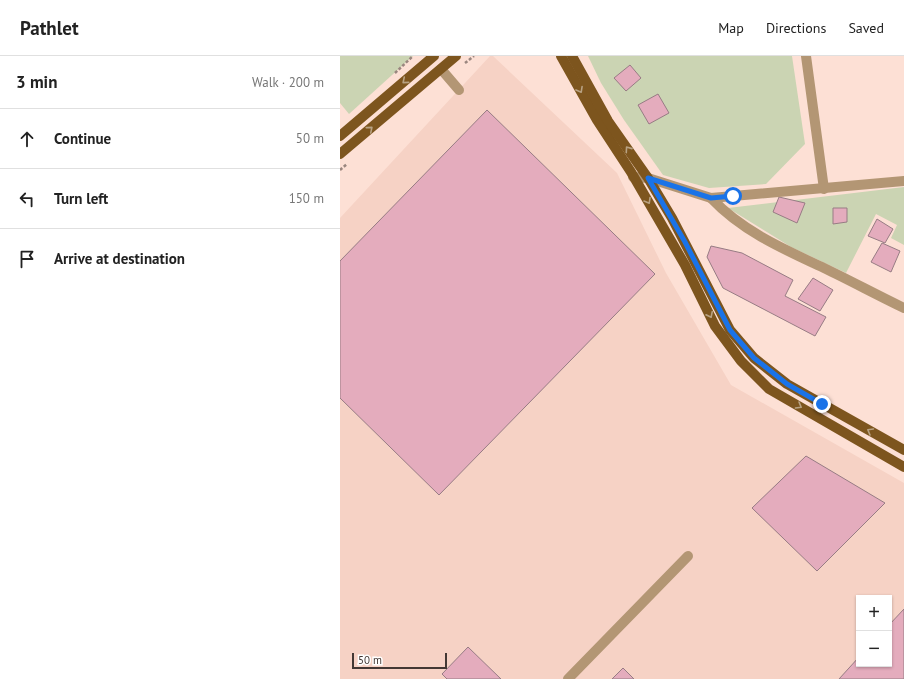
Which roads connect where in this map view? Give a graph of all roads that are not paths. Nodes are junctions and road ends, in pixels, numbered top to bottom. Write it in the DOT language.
graph roads {
  1 [pos="456,56"];
  2 [pos="561,56"];
  3 [pos="572,56"];
  4 [pos="806,56"];
  5 [pos="433,57"];
  6 [pos="441,69"];
  7 [pos="459,90"];
  8 [pos="340,136"];
  9 [pos="340,154"];
  10 [pos="633,176"];
  11 [pos="648,178"];
  12 [pos="904,182"];
  13 [pos="824,189"];
  14 [pos="711,198"];
  15 [pos="904,308"];
  16 [pos="904,450"];
  17 [pos="904,467"];
  18 [pos="688,556"];
  19 [pos="568,679"];
  1 -- 6 [label="main road"];
  2 -- 10 [label="main road, one-way"];
  11 -- 3 [label="main road, one-way"];
  4 -- 13 [label="street"];
  5 -- 6 [label="main road"];
  5 -- 8 [label="main road, one-way"];
  6 -- 7 [label="street"];
  9 -- 6 [label="main road, one-way"];
  10 -- 11 [label="street"];
  10 -- 17 [label="main road, one-way"];
  11 -- 14 [label="street"];
  16 -- 11 [label="main road, one-way"];
  12 -- 13 [label="street"];
  13 -- 14 [label="street"];
  14 -- 15 [label="street"];
  18 -- 19 [label="street"];
}
